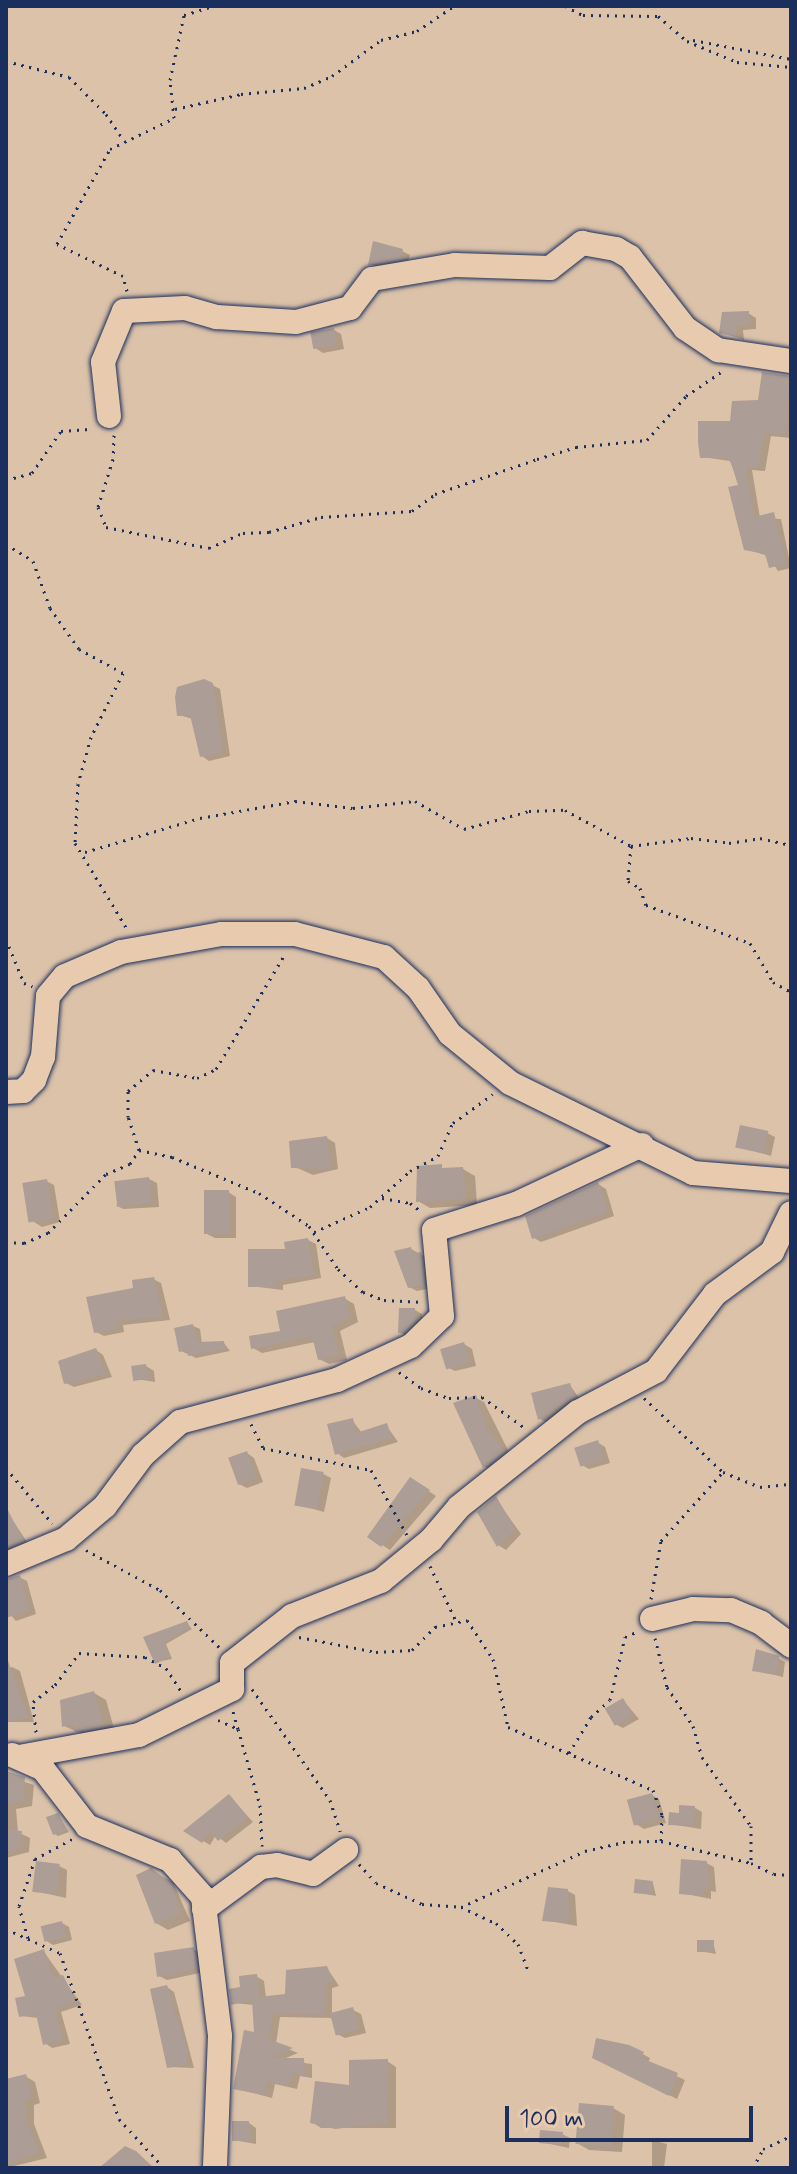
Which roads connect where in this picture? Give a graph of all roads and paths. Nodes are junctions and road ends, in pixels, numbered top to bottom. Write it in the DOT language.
graph roads {
  1 [pos="214,6"];
  2 [pos="454,6"];
  3 [pos="565,6"];
  4 [pos="693,40"];
  5 [pos="791,59"];
  6 [pos="6,61"];
  7 [pos="791,67"];
  8 [pos="175,109"];
  9 [pos="124,141"];
  10 [pos="124,311"];
  11 [pos="733,353"];
  12 [pos="791,361"];
  13 [pos="109,416"];
  14 [pos="6,480"];
  15 [pos="6,544"];
  16 [pos="791,845"];
  17 [pos="631,846"];
  18 [pos="85,852"];
  19 [pos="295,934"];
  20 [pos="6,939"];
  21 [pos="158,948"];
  22 [pos="791,992"];
  23 [pos="48,996"];
  24 [pos="510,1083"];
  25 [pos="6,1092"];
  26 [pos="642,1145"];
  27 [pos="139,1150"];
  28 [pos="791,1181"];
  29 [pos="382,1198"];
  30 [pos="791,1213"];
  31 [pos="434,1230"];
  32 [pos="314,1232"];
  33 [pos="6,1242"];
  34 [pos="443,1303"];
  35 [pos="373,1363"];
  36 [pos="633,1387"];
  37 [pos="244,1404"];
  38 [pos="552,1434"];
  39 [pos="6,1468"];
  40 [pos="723,1472"];
  41 [pos="791,1484"];
  42 [pos="66,1539"];
  43 [pos="420,1549"];
  44 [pos="6,1564"];
  45 [pos="455,1619"];
  46 [pos="652,1620"];
  47 [pos="264,1642"];
  48 [pos="791,1646"];
  49 [pos="232,1663"];
  50 [pos="232,1689"];
  51 [pos="195,1709"];
  52 [pos="238,1729"];
  53 [pos="569,1753"];
  54 [pos="21,1754"];
  55 [pos="87,1826"];
  56 [pos="661,1841"];
  57 [pos="346,1850"];
  58 [pos="751,1863"];
  59 [pos="261,1867"];
  60 [pos="791,1875"];
  61 [pos="461,1907"];
  62 [pos="204,1909"];
  63 [pos="6,1929"];
  64 [pos="28,1938"];
  65 [pos="529,1972"];
  66 [pos="791,2136"];
  67 [pos="164,2168"];
  68 [pos="215,2168"];
  69 [pos="753,2168"];
  1 -- 8 [label="path"];
  2 -- 8 [label="path"];
  3 -- 7 [label="path"];
  4 -- 5 [label="path"];
  6 -- 9 [label="path"];
  8 -- 9 [label="path"];
  9 -- 10 [label="path"];
  10 -- 11 [label="street"];
  10 -- 13 [label="street"];
  11 -- 12 [label="street"];
  11 -- 14 [label="path"];
  15 -- 18 [label="path"];
  16 -- 17 [label="path"];
  17 -- 18 [label="path"];
  17 -- 22 [label="path"];
  18 -- 21 [label="path"];
  19 -- 21 [label="street"];
  19 -- 24 [label="street"];
  19 -- 27 [label="path"];
  20 -- 23 [label="path"];
  21 -- 23 [label="street"];
  23 -- 25 [label="street"];
  24 -- 26 [label="street"];
  24 -- 29 [label="path"];
  26 -- 28 [label="street"];
  26 -- 31 [label="street"];
  27 -- 32 [label="path"];
  27 -- 33 [label="path"];
  29 -- 31 [label="path"];
  29 -- 32 [label="path"];
  30 -- 36 [label="street"];
  31 -- 34 [label="street"];
  32 -- 34 [label="path"];
  34 -- 35 [label="street"];
  35 -- 37 [label="street"];
  35 -- 38 [label="path"];
  36 -- 38 [label="street"];
  36 -- 40 [label="path"];
  37 -- 42 [label="street"];
  37 -- 43 [label="path"];
  38 -- 43 [label="street"];
  39 -- 42 [label="path"];
  40 -- 41 [label="path"];
  40 -- 46 [label="path"];
  42 -- 44 [label="street"];
  42 -- 49 [label="path"];
  43 -- 45 [label="path"];
  43 -- 47 [label="street"];
  45 -- 47 [label="path"];
  45 -- 53 [label="path"];
  46 -- 48 [label="street"];
  46 -- 53 [label="path"];
  46 -- 58 [label="path"];
  47 -- 49 [label="street"];
  49 -- 50 [label="street"];
  49 -- 57 [label="path"];
  50 -- 51 [label="street"];
  50 -- 52 [label="path"];
  51 -- 52 [label="path"];
  51 -- 54 [label="street"];
  51 -- 54 [label="path"];
  52 -- 59 [label="path"];
  53 -- 56 [label="path"];
  54 -- 55 [label="street"];
  55 -- 62 [label="street"];
  55 -- 64 [label="path"];
  56 -- 58 [label="path"];
  56 -- 61 [label="path"];
  57 -- 59 [label="street"];
  57 -- 61 [label="path"];
  58 -- 60 [label="path"];
  59 -- 62 [label="street"];
  61 -- 65 [label="path"];
  62 -- 68 [label="street"];
  63 -- 64 [label="path"];
  64 -- 67 [label="path"];
  66 -- 69 [label="path"];
}
